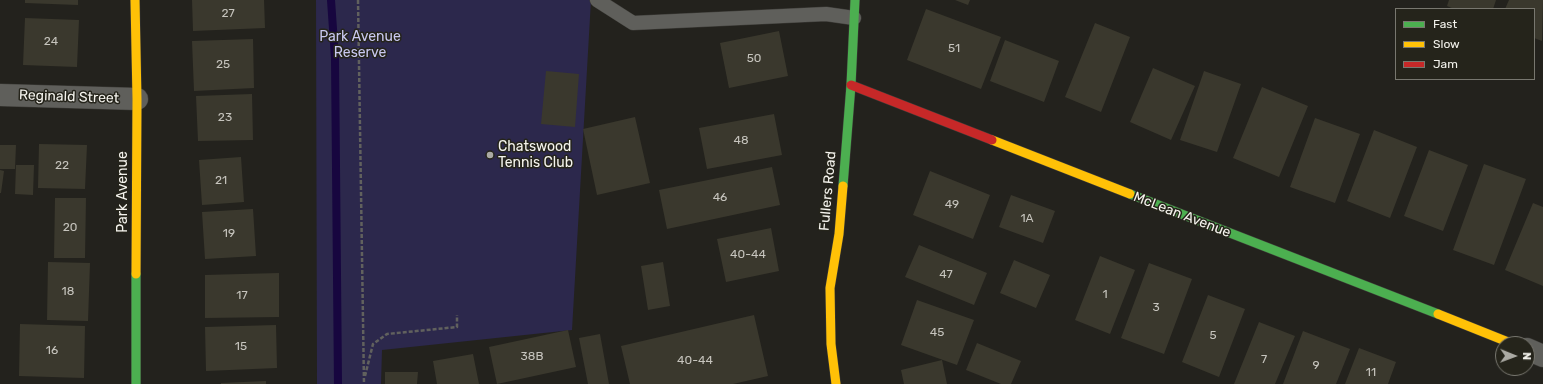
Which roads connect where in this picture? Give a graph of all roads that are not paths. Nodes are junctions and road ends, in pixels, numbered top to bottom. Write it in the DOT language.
graph roads {
  1 [pos="135,0"];
  2 [pos="597,0"];
  3 [pos="855,0"];
  4 [pos="854,18"];
  5 [pos="851,85"];
  6 [pos="0,95"];
  7 [pos="138,99"];
  8 [pos="1495,337"];
  9 [pos="136,384"];
  10 [pos="836,384"];
  1 -- 7 [label="street, Park Avenue"];
  2 -- 4 [label="lane"];
  3 -- 4 [label="street, Fullers Road"];
  4 -- 5 [label="street, Fullers Road"];
  5 -- 8 [label="street, McLean Avenue"];
  5 -- 10 [label="street, Fullers Road"];
  6 -- 7 [label="street, Reginald Street"];
  7 -- 9 [label="street, Park Avenue"];
}
